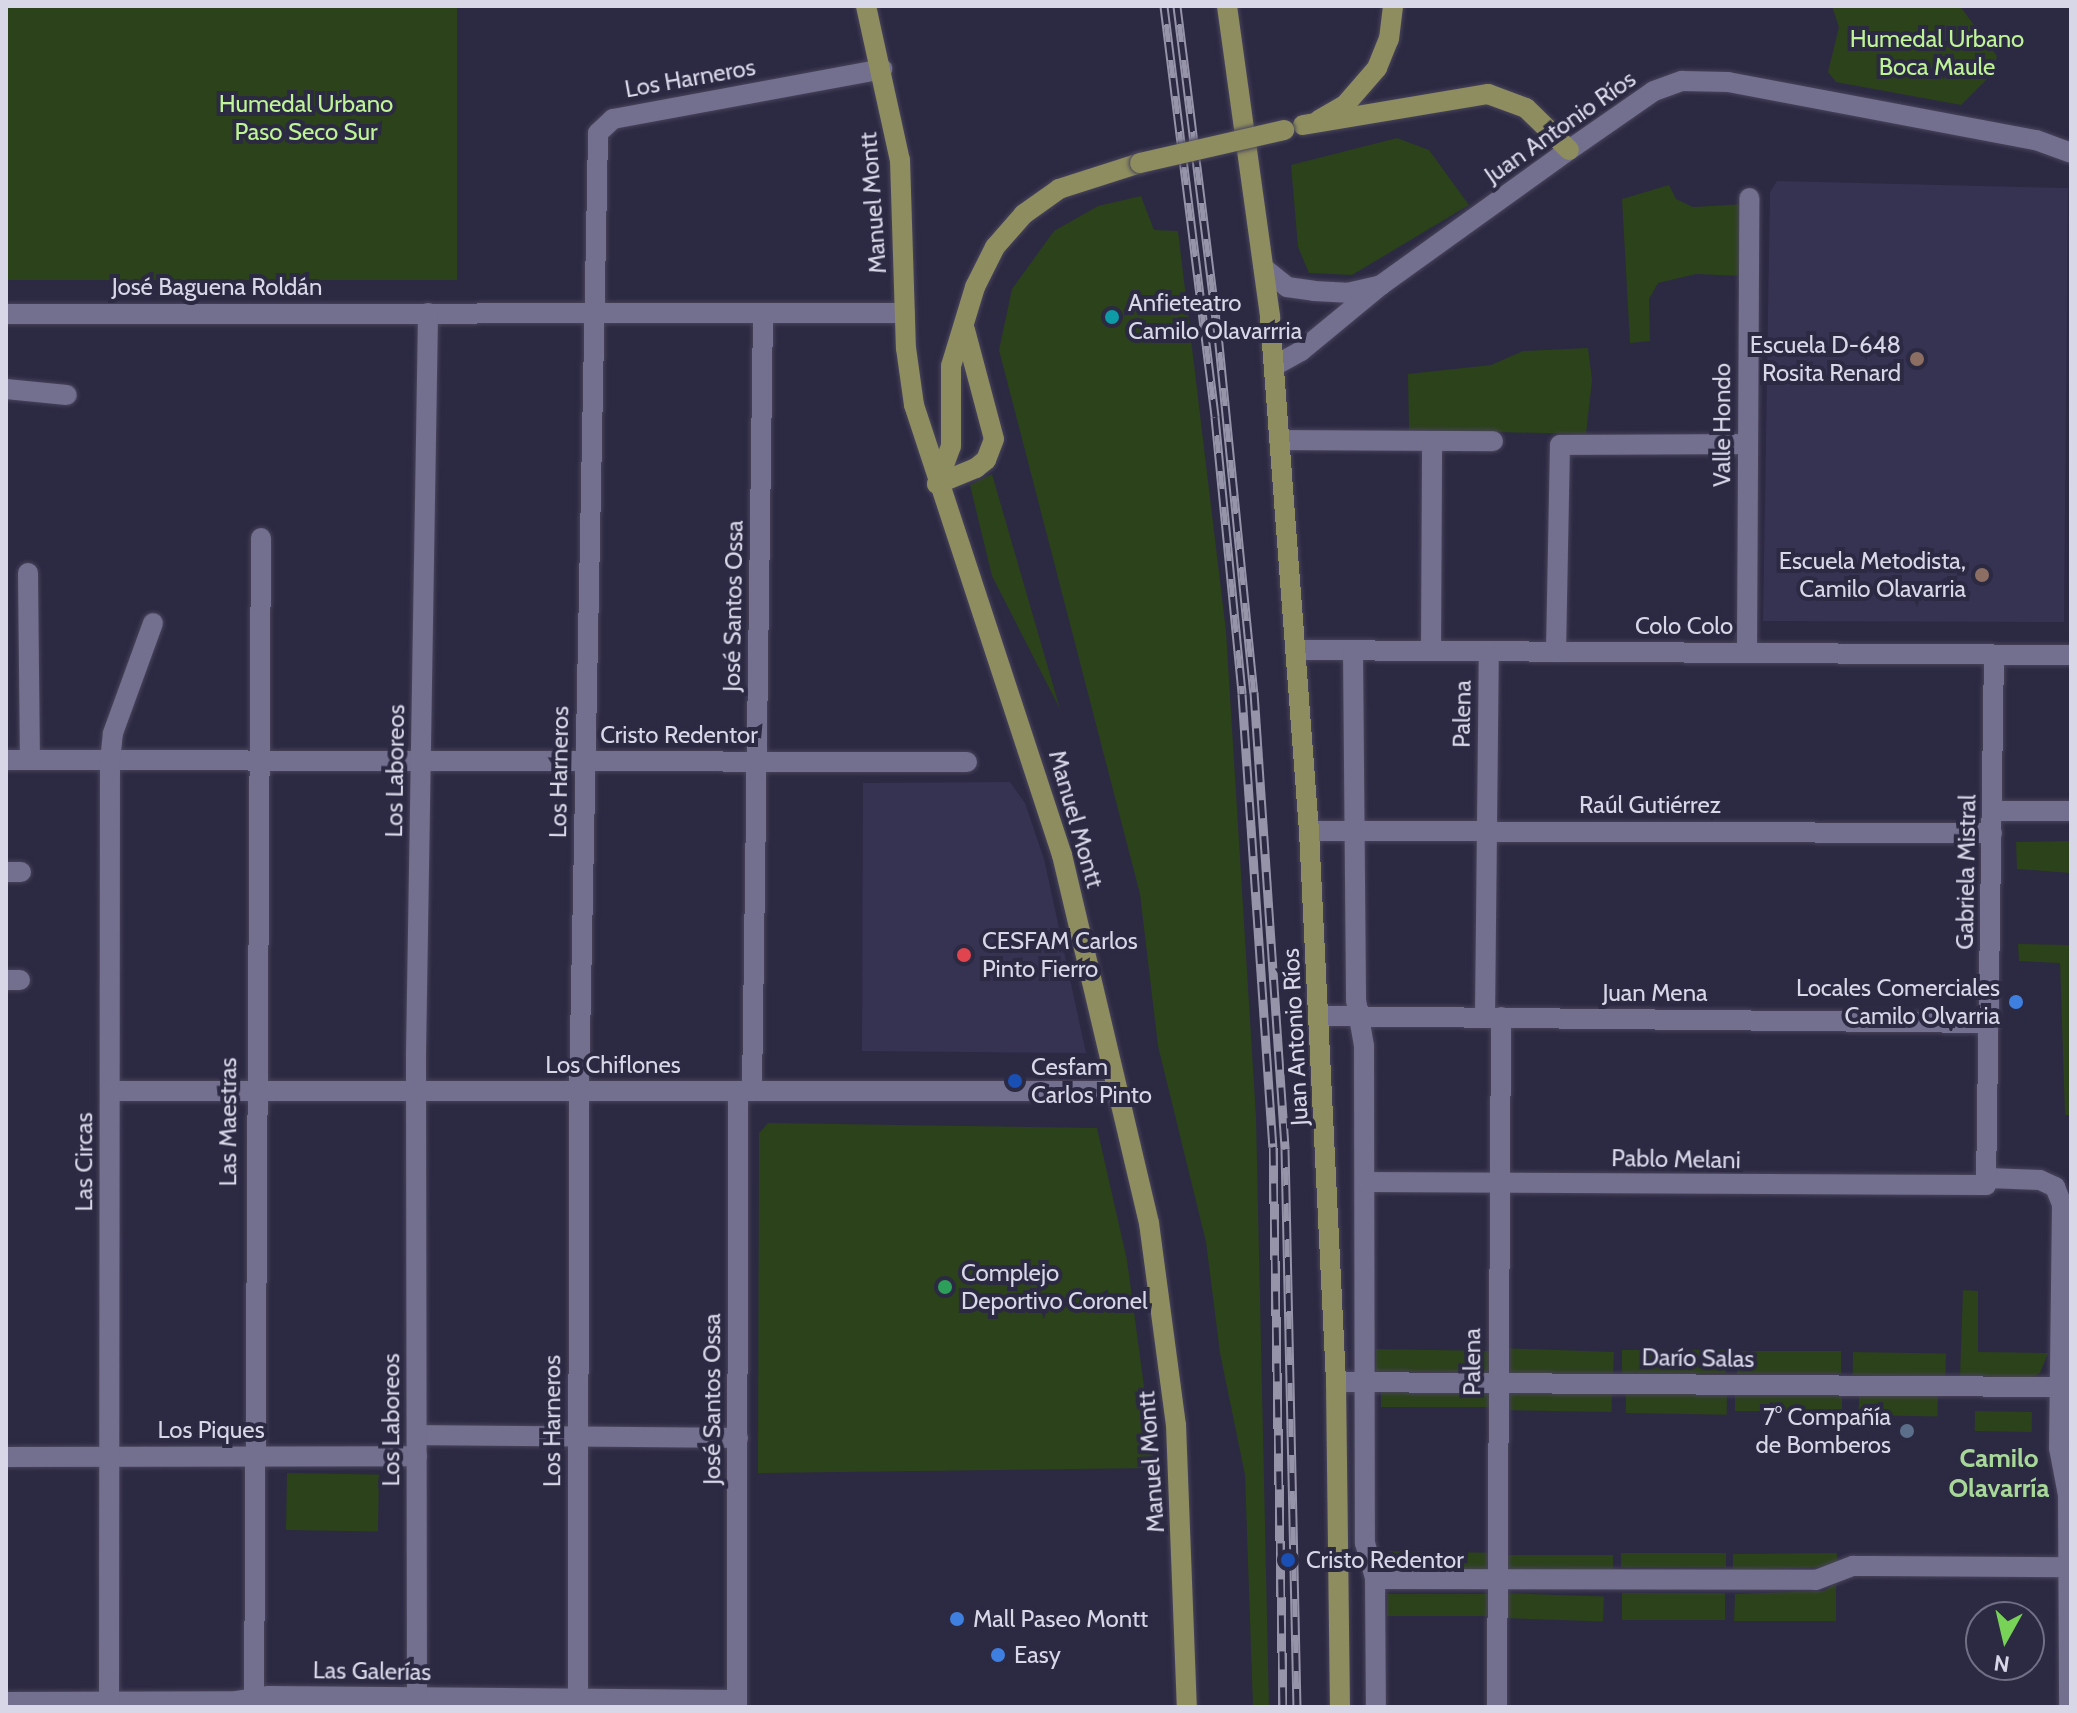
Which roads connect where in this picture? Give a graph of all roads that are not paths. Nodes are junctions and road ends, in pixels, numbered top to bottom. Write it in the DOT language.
graph roads {
  1 [pos="866,6"];
  2 [pos="1227,6"];
  3 [pos="1393,6"];
  4 [pos="882,69"];
  5 [pos="1294,128"];
  6 [pos="1569,150"];
  7 [pos="2071,153"];
  8 [pos="1749,198"];
  9 [pos="1265,269"];
  10 [pos="1381,285"];
  11 [pos="428,313"];
  12 [pos="905,313"];
  13 [pos="6,314"];
  14 [pos="594,314"];
  15 [pos="763,314"];
  16 [pos="965,330"];
  17 [pos="1274,366"];
  18 [pos="6,389"];
  19 [pos="67,395"];
  20 [pos="1279,440"];
  21 [pos="1432,441"];
  22 [pos="1493,441"];
  23 [pos="1748,444"];
  24 [pos="937,484"];
  25 [pos="261,538"];
  26 [pos="28,573"];
  27 [pos="153,623"];
  28 [pos="1296,650"];
  29 [pos="1353,650"];
  30 [pos="1431,651"];
  31 [pos="1489,651"];
  32 [pos="1556,652"];
  33 [pos="1747,653"];
  34 [pos="1994,655"];
  35 [pos="2071,655"];
  36 [pos="6,760"];
  37 [pos="30,760"];
  38 [pos="110,761"];
  39 [pos="258,761"];
  40 [pos="421,761"];
  41 [pos="585,761"];
  42 [pos="756,761"];
  43 [pos="967,762"];
  44 [pos="1992,811"];
  45 [pos="2071,811"];
  46 [pos="1354,830"];
  47 [pos="1487,830"];
  48 [pos="1309,831"];
  49 [pos="1992,833"];
  50 [pos="1320,1016"];
  51 [pos="1360,1016"];
  52 [pos="1493,1017"];
  53 [pos="1990,1023"];
  54 [pos="110,1091"];
  55 [pos="254,1091"];
  56 [pos="417,1091"];
  57 [pos="579,1091"];
  58 [pos="745,1091"];
  59 [pos="1117,1091"];
  60 [pos="1987,1181"];
  61 [pos="1365,1182"];
  62 [pos="2063,1182"];
  63 [pos="1499,1183"];
  64 [pos="1365,1380"];
  65 [pos="1336,1382"];
  66 [pos="1498,1383"];
  67 [pos="2060,1387"];
  68 [pos="578,1436"];
  69 [pos="738,1438"];
  70 [pos="417,1445"];
  71 [pos="254,1456"];
  72 [pos="6,1457"];
  73 [pos="109,1457"];
  74 [pos="2068,1567"];
  75 [pos="1375,1579"];
  76 [pos="1498,1581"];
  77 [pos="2070,1600"];
  78 [pos="6,1702"];
  79 [pos="417,1702"];
  80 [pos="254,1703"];
  81 [pos="578,1703"];
  82 [pos="109,1704"];
  83 [pos="737,1704"];
  84 [pos="1187,1707"];
  85 [pos="1340,1707"];
  86 [pos="1376,1707"];
  87 [pos="1497,1707"];
  88 [pos="2069,1707"];
  1 -- 4 [label="main road, Manuel Montt"];
  2 -- 9 [label="main road"];
  3 -- 5 [label="main road"];
  4 -- 12 [label="main road, Manuel Montt"];
  4 -- 14 [label="street, Los Harneros"];
  5 -- 6 [label="main road"];
  5 -- 16 [label="main road, bridge"];
  6 -- 7 [label="street, Juan Antonio Ríos"];
  6 -- 10 [label="street, Juan Antonio Ríos"];
  8 -- 23 [label="street, Valle Hondo"];
  9 -- 10 [label="street, Juan Antonio Ríos"];
  9 -- 17 [label="main road, Juan Antonio Ríos"];
  10 -- 17 [label="street, Juan Antonio Ríos"];
  11 -- 13 [label="street, José Baguena Roldán"];
  11 -- 14 [label="street"];
  11 -- 40 [label="street, Los Laboreos"];
  12 -- 15 [label="street"];
  12 -- 24 [label="main road, Manuel Montt"];
  14 -- 15 [label="street"];
  14 -- 41 [label="street, Los Harneros"];
  15 -- 42 [label="street, José Santos Ossa"];
  16 -- 24 [label="main road"];
  16 -- 24 [label="main road"];
  17 -- 20 [label="main road, Juan Antonio Ríos"];
  18 -- 19 [label="street"];
  20 -- 21 [label="street"];
  20 -- 28 [label="main road, Juan Antonio Ríos"];
  21 -- 22 [label="street"];
  21 -- 30 [label="street"];
  23 -- 32 [label="street"];
  23 -- 33 [label="street, Valle Hondo"];
  24 -- 59 [label="main road, Manuel Montt"];
  25 -- 39 [label="street, Las Maestras"];
  26 -- 37 [label="street"];
  27 -- 38 [label="street, Las Circas"];
  28 -- 29 [label="street, Colo Colo"];
  28 -- 48 [label="main road, Juan Antonio Ríos"];
  29 -- 30 [label="street, Colo Colo"];
  29 -- 46 [label="street"];
  30 -- 31 [label="street, Colo Colo"];
  31 -- 32 [label="street, Colo Colo"];
  31 -- 47 [label="street, Palena"];
  32 -- 33 [label="street, Colo Colo"];
  33 -- 34 [label="street, Colo Colo"];
  34 -- 35 [label="street, Colo Colo"];
  34 -- 44 [label="street, Gabriela Mistral"];
  36 -- 37 [label="street, Cristo Redentor"];
  37 -- 38 [label="street, Cristo Redentor"];
  38 -- 39 [label="street, Cristo Redentor"];
  38 -- 54 [label="street, Las Circas"];
  39 -- 40 [label="street, Cristo Redentor"];
  39 -- 55 [label="street, Las Maestras"];
  40 -- 41 [label="street, Cristo Redentor"];
  40 -- 56 [label="street, Los Laboreos"];
  41 -- 42 [label="street, Cristo Redentor"];
  41 -- 57 [label="street, Los Harneros"];
  42 -- 43 [label="street, Cristo Redentor"];
  42 -- 58 [label="street, José Santos Ossa"];
  44 -- 45 [label="street"];
  44 -- 49 [label="street, Gabriela Mistral"];
  46 -- 47 [label="street, Raúl Gutiérrez"];
  46 -- 48 [label="street, Raúl Gutiérrez"];
  46 -- 51 [label="street"];
  47 -- 49 [label="street, Raúl Gutiérrez"];
  47 -- 52 [label="street, Palena"];
  48 -- 50 [label="main road, Juan Antonio Ríos"];
  49 -- 53 [label="street, Gabriela Mistral"];
  50 -- 51 [label="street, Juan Mena"];
  50 -- 65 [label="main road, Juan Antonio Ríos"];
  51 -- 52 [label="street, Juan Mena"];
  51 -- 61 [label="street"];
  52 -- 53 [label="street, Juan Mena"];
  52 -- 63 [label="street, Palena"];
  53 -- 60 [label="street, Gabriela Mistral"];
  54 -- 55 [label="street, Los Chiflones"];
  54 -- 73 [label="street, Las Circas"];
  55 -- 56 [label="street, Los Chiflones"];
  55 -- 71 [label="street, Las Maestras"];
  56 -- 57 [label="street, Los Chiflones"];
  56 -- 70 [label="street, Los Laboreos"];
  57 -- 58 [label="street, Los Chiflones"];
  57 -- 68 [label="street, Los Harneros"];
  58 -- 59 [label="street, Los Chiflones"];
  58 -- 69 [label="street, José Santos Ossa"];
  59 -- 84 [label="main road, Manuel Montt"];
  60 -- 62 [label="street, Pablo Melani"];
  60 -- 63 [label="street, Pablo Melani"];
  61 -- 63 [label="street, Pablo Melani"];
  61 -- 64 [label="street"];
  62 -- 67 [label="street"];
  63 -- 66 [label="street, Palena"];
  64 -- 65 [label="street, Darío Salas"];
  64 -- 66 [label="street, Darío Salas"];
  64 -- 75 [label="street"];
  65 -- 85 [label="main road, Juan Antonio Ríos"];
  66 -- 67 [label="street, Darío Salas"];
  66 -- 76 [label="street, Palena"];
  67 -- 74 [label="street"];
  68 -- 69 [label="street, Los Piques"];
  68 -- 70 [label="street, Los Piques"];
  68 -- 81 [label="street, Los Harneros"];
  69 -- 83 [label="street, José Santos Ossa"];
  70 -- 71 [label="street, Los Piques"];
  70 -- 79 [label="street, Los Laboreos"];
  71 -- 73 [label="street, Los Piques"];
  71 -- 80 [label="street, Las Maestras"];
  72 -- 73 [label="street, Los Piques"];
  73 -- 82 [label="street, Las Circas"];
  74 -- 76 [label="street"];
  74 -- 77 [label="street"];
  75 -- 76 [label="street"];
  75 -- 86 [label="street"];
  76 -- 87 [label="street, Palena"];
  77 -- 88 [label="street"];
  78 -- 82 [label="street, Las Galerías"];
  79 -- 80 [label="street, Las Galerías"];
  79 -- 81 [label="street, Las Galerías"];
  80 -- 82 [label="street, Las Galerías"];
  81 -- 83 [label="street, Las Galerías"];
}
